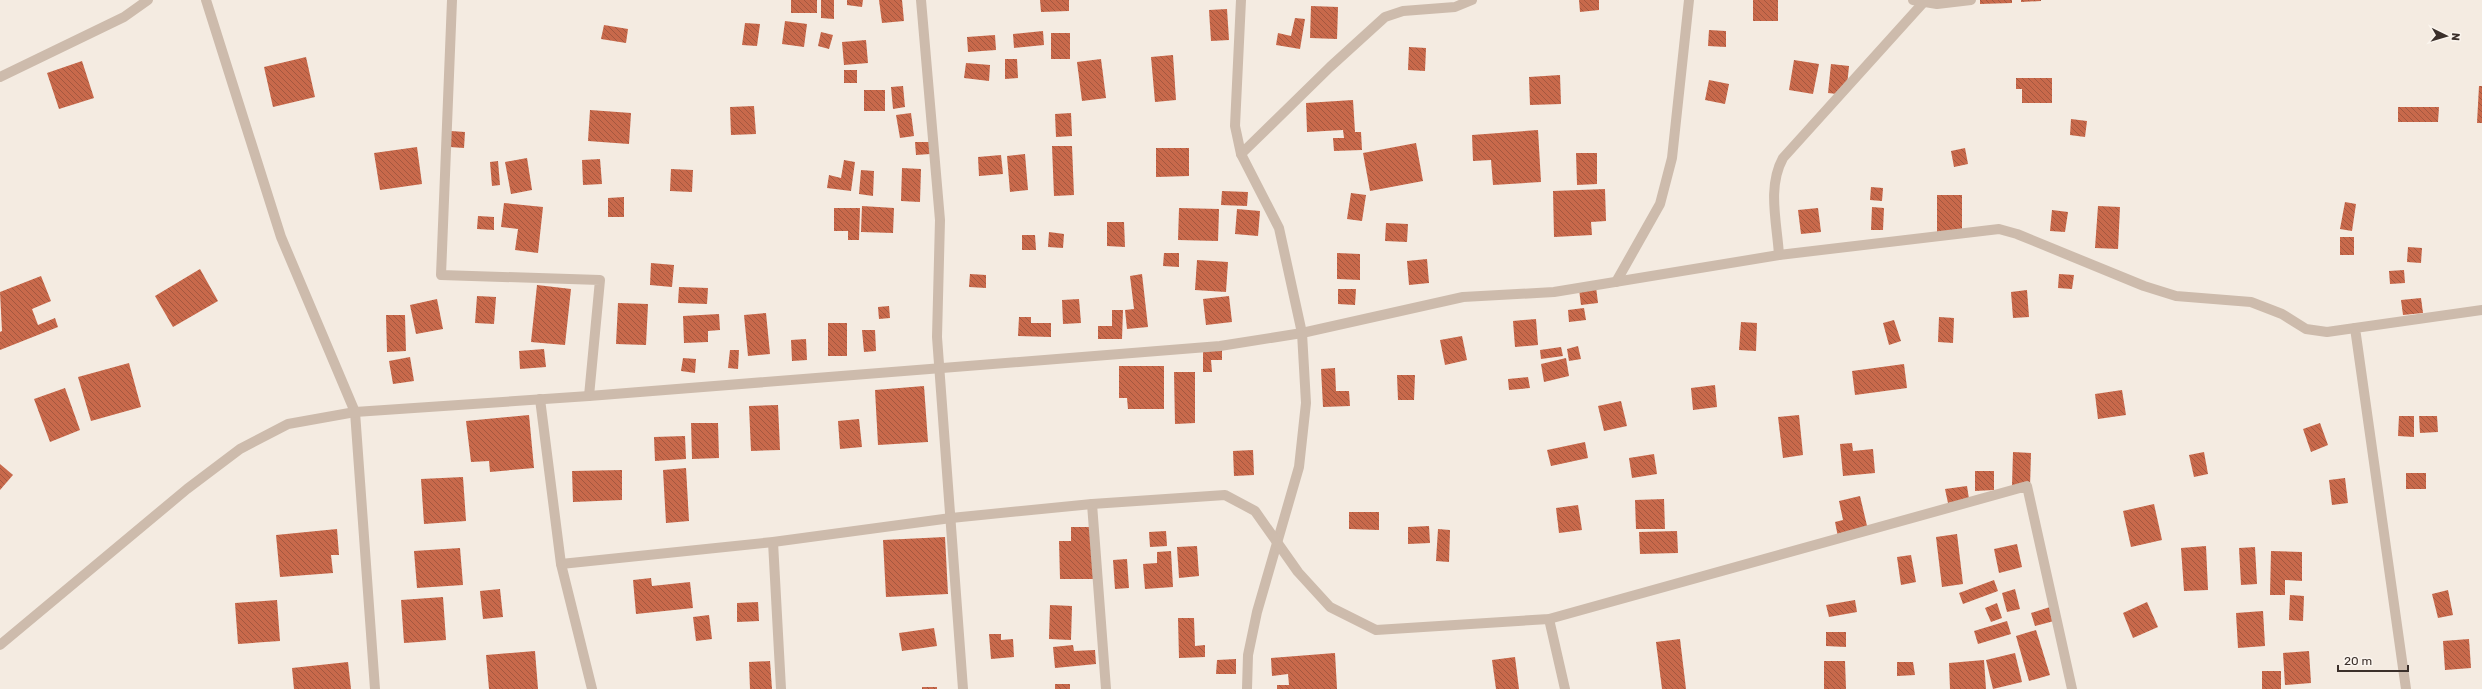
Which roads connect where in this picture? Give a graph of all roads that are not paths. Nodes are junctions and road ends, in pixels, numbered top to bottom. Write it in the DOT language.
graph roads {
  1 [pos="148,0"];
  2 [pos="206,0"];
  3 [pos="452,0"];
  4 [pos="920,0"];
  5 [pos="1241,0"];
  6 [pos="1472,0"];
  7 [pos="1688,0"];
  8 [pos="1971,0"];
  9 [pos="1918,1"];
  10 [pos="0,77"];
  11 [pos="1241,154"];
  12 [pos="1779,255"];
  13 [pos="1616,282"];
  14 [pos="2482,310"];
  15 [pos="2355,328"];
  16 [pos="1302,334"];
  17 [pos="940,368"];
  18 [pos="589,396"];
  19 [pos="540,399"];
  20 [pos="355,412"];
  21 [pos="1092,504"];
  22 [pos="951,518"];
  23 [pos="1278,541"];
  24 [pos="773,542"];
  25 [pos="561,564"];
  26 [pos="1549,619"];
  27 [pos="0,645"];
  28 [pos="375,689"];
  29 [pos="592,689"];
  30 [pos="781,689"];
  31 [pos="964,689"];
  32 [pos="1106,689"];
  33 [pos="1247,689"];
  34 [pos="1565,689"];
  35 [pos="2072,689"];
  36 [pos="2406,689"];
  1 -- 10 [label="street"];
  2 -- 20 [label="street"];
  3 -- 18 [label="street"];
  4 -- 17 [label="street"];
  5 -- 11 [label="street"];
  6 -- 11 [label="street"];
  7 -- 13 [label="street"];
  8 -- 9 [label="street"];
  9 -- 12 [label="street"];
  11 -- 16 [label="street"];
  12 -- 13 [label="street"];
  12 -- 15 [label="street"];
  13 -- 16 [label="street"];
  14 -- 15 [label="street"];
  15 -- 36 [label="street"];
  16 -- 17 [label="street"];
  16 -- 23 [label="street"];
  17 -- 18 [label="street"];
  17 -- 22 [label="street"];
  18 -- 19 [label="street"];
  19 -- 20 [label="street"];
  19 -- 25 [label="street"];
  20 -- 27 [label="street"];
  20 -- 28 [label="street"];
  21 -- 22 [label="street"];
  21 -- 23 [label="street"];
  21 -- 32 [label="street"];
  22 -- 24 [label="street"];
  22 -- 31 [label="street"];
  23 -- 26 [label="street"];
  23 -- 33 [label="street"];
  24 -- 25 [label="street"];
  24 -- 30 [label="street"];
  25 -- 29 [label="street"];
  26 -- 34 [label="street"];
  26 -- 35 [label="street"];
}
